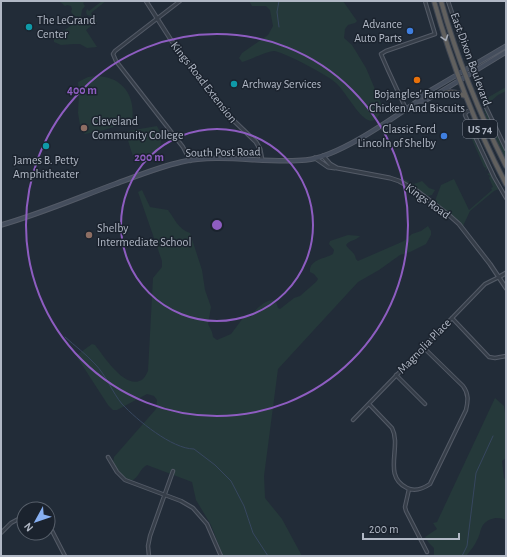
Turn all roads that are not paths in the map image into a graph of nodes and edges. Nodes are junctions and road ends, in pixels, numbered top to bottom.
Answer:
1 (146, 1) edge
2 (180, 1) edge
3 (425, 1) edge
4 (434, 1) edge
5 (441, 1) edge
6 (448, 1) edge
7 (451, 11) junction
8 (444, 13) junction
9 (156, 19) junction
10 (463, 45) dead end
11 (506, 46) edge
12 (506, 52) edge
13 (464, 70) junction
14 (457, 74) junction
15 (466, 76) junction
16 (459, 80) junction
17 (466, 96) junction
18 (430, 97) junction
19 (418, 101) junction
20 (485, 106) dead end
21 (406, 109) junction
22 (471, 110) junction
23 (506, 148) edge
24 (323, 156) junction
25 (316, 158) junction
26 (262, 160) junction
27 (190, 161) junction
28 (496, 164) junction
29 (506, 166) edge
30 (337, 168) junction
31 (490, 168) junction
32 (506, 184) edge
33 (506, 198) edge
34 (1, 225) edge
35 (506, 273) edge
36 (499, 277) junction
37 (506, 288) edge
38 (452, 318) junction
39 (423, 348) junction
40 (506, 356) edge
41 (396, 375) junction
42 (369, 404) junction
43 (425, 404) dead end
44 (353, 420) dead end
45 (108, 457) dead end
46 (173, 471) dead end
47 (409, 489) junction
48 (165, 495) junction
49 (16, 521) edge
50 (1, 533) edge
51 (56, 538) edge
52 (427, 552) dead end
53 (66, 556) edge
54 (149, 556) edge
55 (221, 556) edge

1 - 9 street, Kings Road Extension
2 - 9 street
3 - 21 street, East Dixon Boulevard
4 -> 14 highway, East Dixon Boulevard / US 74
5 - 8 highway, East Dixon Boulevard / US 74
6 - 7 street, East Dixon Boulevard
7 - 8 street
7 - 10 street, East Dixon Boulevard
8 - 13 highway, East Dixon Boulevard / US 74
9 - 26 street, Kings Road Extension
9 - 27 street
11 - 13 main road, South Post Road
12 - 15 main road, South Post Road
13 - 14 main road, South Post Road
13 - 15 highway, East Dixon Boulevard / US 74
14 - 16 highway, East Dixon Boulevard / US 74
14 - 19 main road, South Post Road
15 - 16 main road, South Post Road
15 - 29 highway, East Dixon Boulevard / US 74
16 - 17 highway, East Dixon Boulevard / US 74
16 - 18 main road, South Post Road
17 - 18 highway
17 - 22 highway, East Dixon Boulevard / US 74
18 - 19 main road, South Post Road
19 - 21 main road, South Post Road
20 - 23 street, East Dixon Boulevard
21 - 24 main road, South Post Road
22 - 28 highway, East Dixon Boulevard / US 74
22 - 31 street, East Dixon Boulevard
24 - 25 main road, South Post Road
24 - 30 street, Kings Road
25 - 26 main road, South Post Road
25 - 30 street
26 - 27 main road, South Post Road
27 - 34 main road, South Post Road
28 - 31 street
28 - 32 highway, East Dixon Boulevard / US 74
30 - 36 street, Kings Road
31 - 33 street, East Dixon Boulevard
35 - 36 street
36 - 37 street, Kings Road
36 - 38 street, Magnolia Place
38 - 39 street, Magnolia Place
38 - 40 street
39 - 41 street, Magnolia Place
39 - 47 street
41 - 42 street, Magnolia Place
41 - 43 street
42 - 44 street, Magnolia Place
42 - 47 street
45 - 48 street
46 - 48 street
47 - 52 street
48 - 54 street
48 - 55 street
49 - 50 street
51 - 53 street

